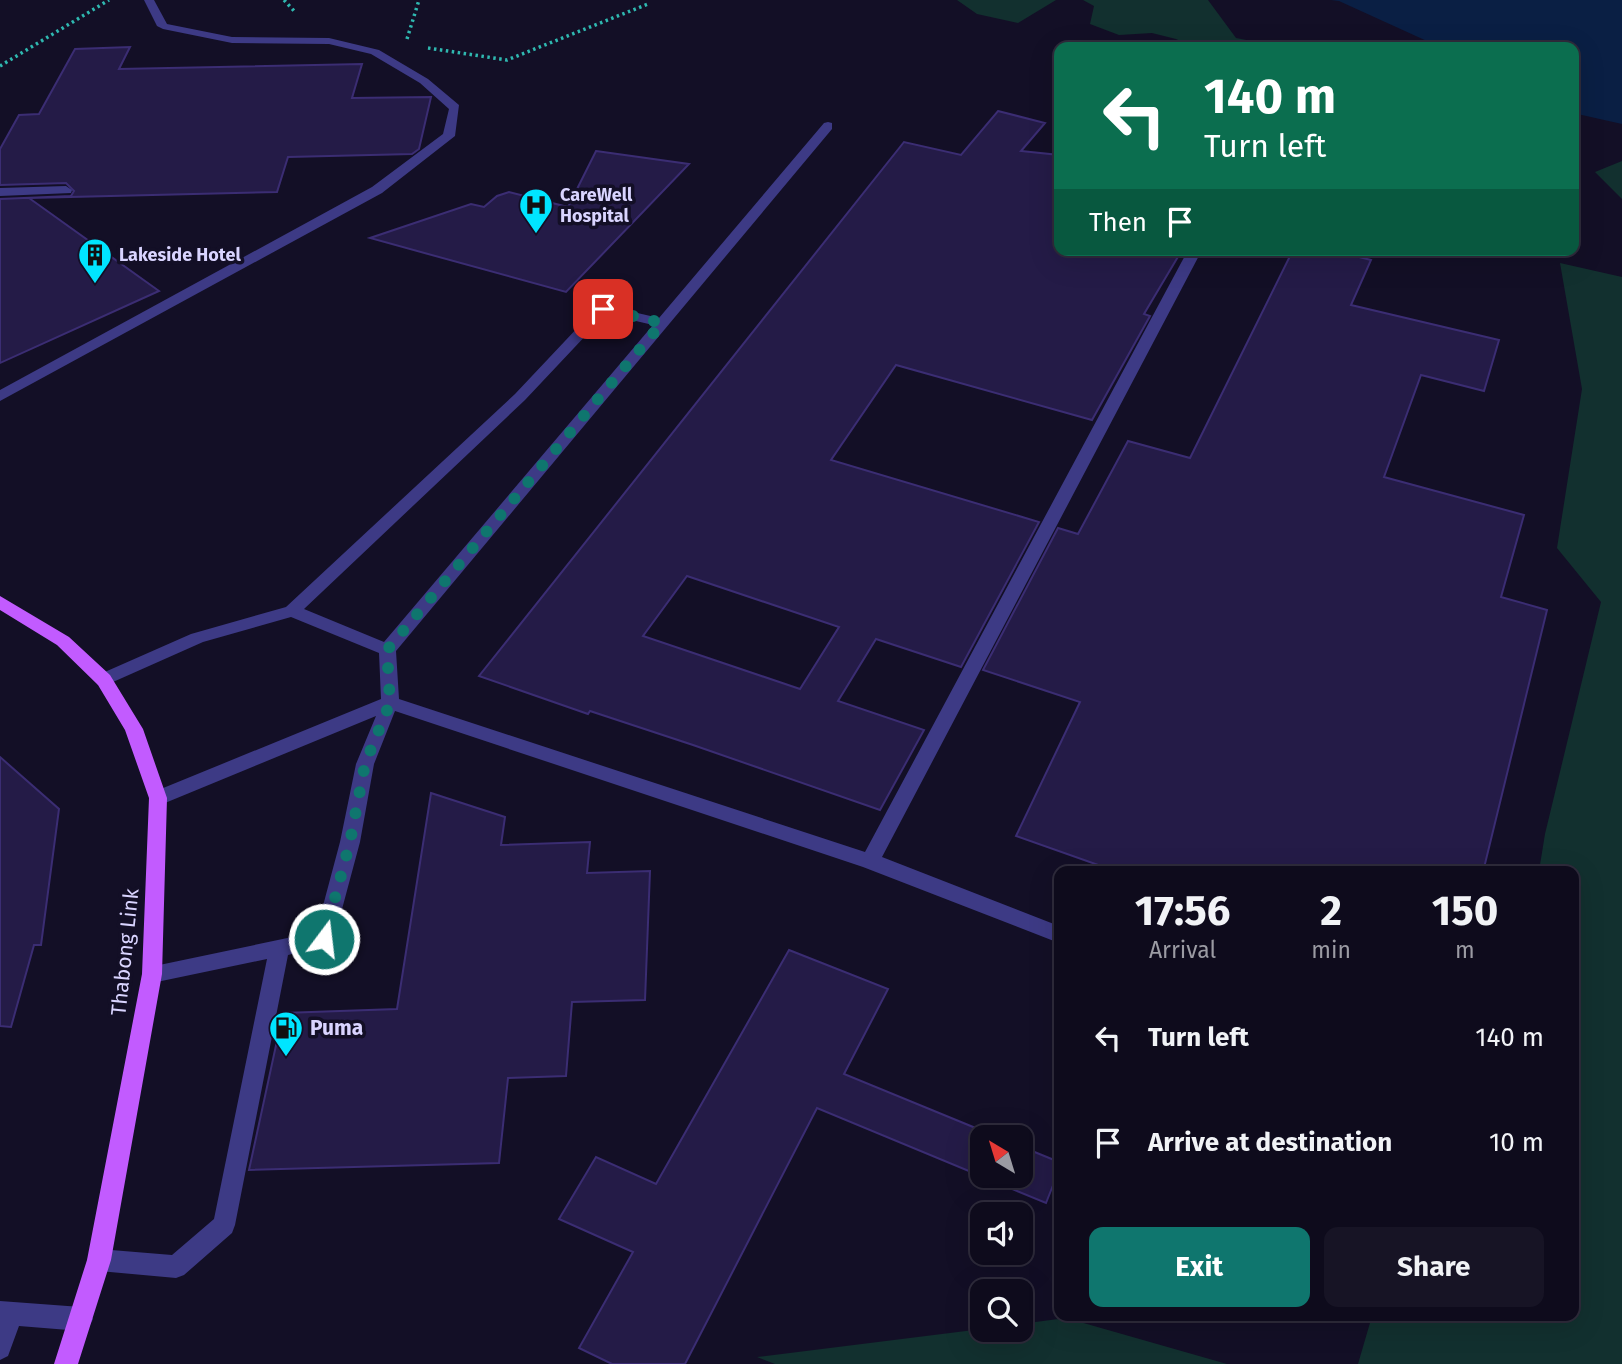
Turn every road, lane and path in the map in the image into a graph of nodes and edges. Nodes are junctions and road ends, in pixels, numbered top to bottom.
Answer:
1 (109, 0) edge
2 (149, 0) edge
3 (419, 0) edge
4 (648, 5) dead end
5 (405, 44) dead end
6 (417, 46) dead end
7 (0, 65) edge
8 (828, 126) dead end
9 (66, 190) dead end
10 (0, 192) edge
11 (1192, 256) edge
12 (662, 323) junction
13 (0, 396) edge
14 (0, 602) edge
15 (292, 611) junction
16 (387, 650) junction
17 (104, 680) junction
18 (390, 703) junction
19 (158, 798) junction
20 (870, 861) junction
21 (1054, 933) edge
22 (279, 949) junction
23 (152, 974) junction
24 (99, 1260) junction
25 (6, 1313) edge
26 (81, 1319) junction
27 (0, 1348) edge
28 (66, 1364) edge

1 - 7 path
2 - 13 street
3 - 5 path
4 - 6 path
8 - 12 street
9 - 10 street
11 - 20 street
12 - 15 street
12 - 16 street
14 - 17 main road, Thabong Link
15 - 16 street
15 - 17 street
16 - 18 street
17 - 19 main road, Thabong Link
18 - 19 street
18 - 20 street
18 - 22 street
19 - 23 main road, Thabong Link
20 - 21 street
22 - 23 street
22 - 24 street
23 - 24 main road, Thabong Link
24 - 26 main road, Thabong Link
25 - 26 street
25 - 27 street
26 - 28 main road, Thabong Link

